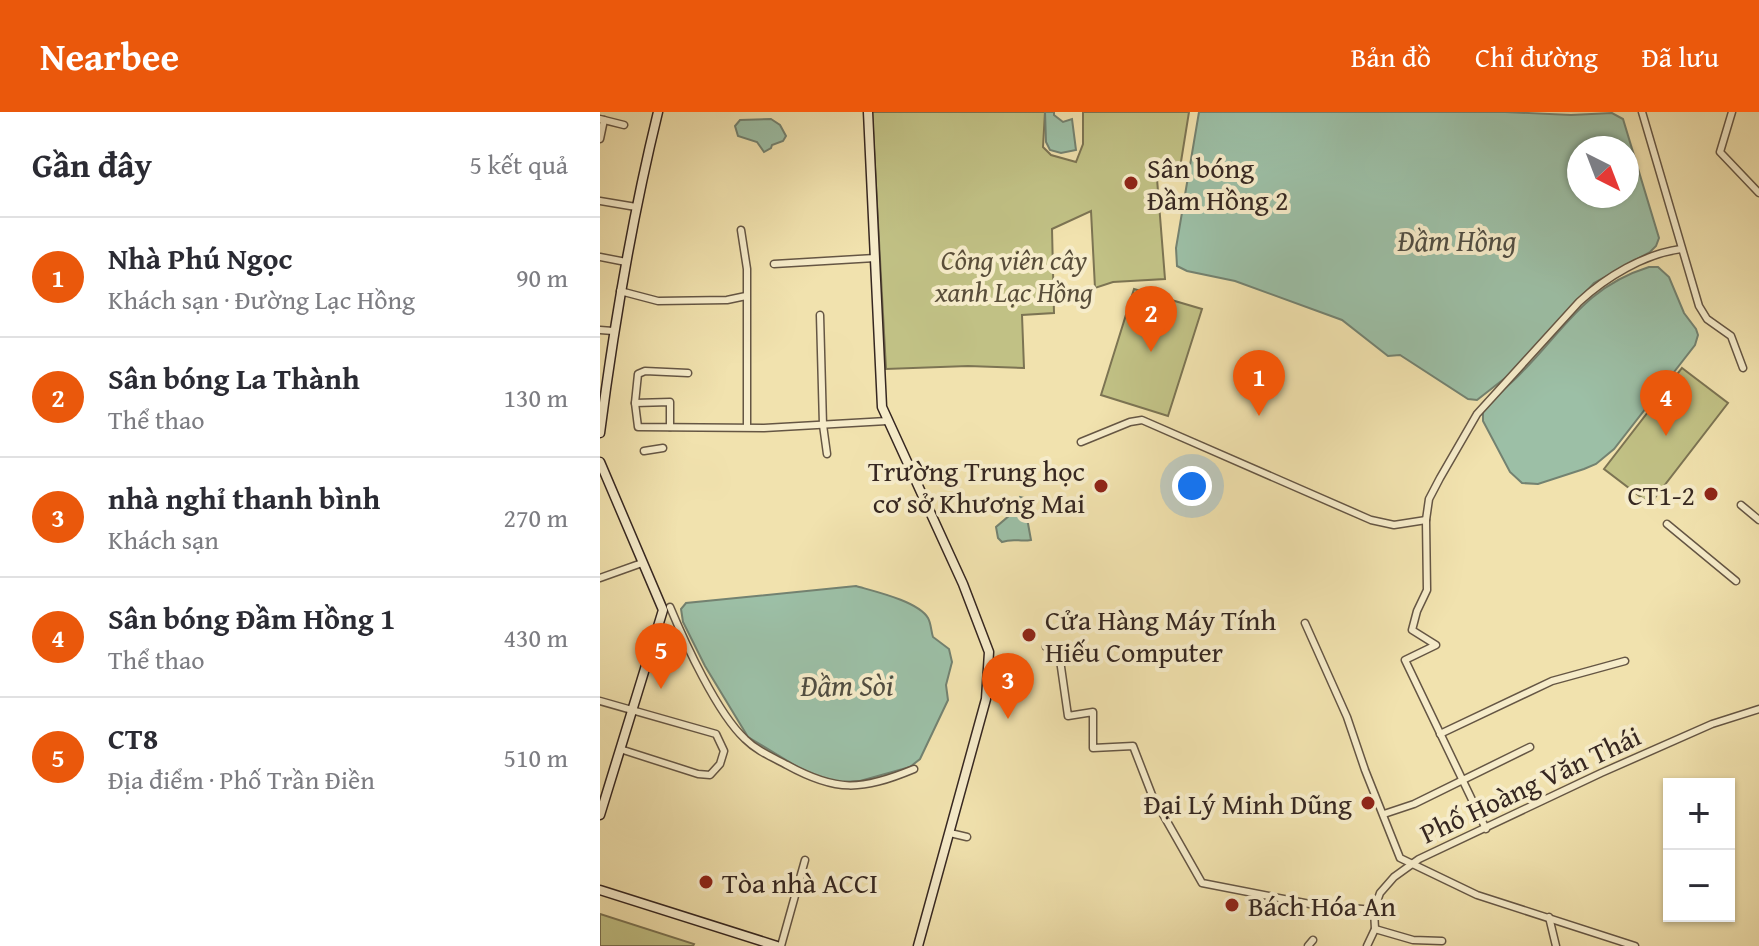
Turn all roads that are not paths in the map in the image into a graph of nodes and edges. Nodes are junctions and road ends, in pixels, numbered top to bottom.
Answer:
1 (658, 112) edge
2 (868, 112) edge
3 (1642, 112) edge
4 (1732, 112) edge
5 (602, 120) edge
6 (624, 125) dead end
7 (600, 139) edge
8 (1759, 193) edge
9 (600, 201) edge
10 (636, 207) junction
11 (741, 230) dead end
12 (1681, 249) junction
13 (600, 257) edge
14 (875, 258) junction
15 (626, 262) junction
16 (774, 264) dead end
17 (620, 291) junction
18 (746, 296) junction
19 (820, 315) dead end
20 (600, 330) edge
21 (613, 331) junction
22 (1743, 368) dead end
23 (688, 373) dead end
24 (635, 403) junction
25 (887, 421) junction
26 (823, 425) junction
27 (670, 427) junction
28 (747, 427) junction
29 (600, 433) edge
30 (1081, 442) dead end
31 (663, 448) dead end
32 (644, 451) dead end
33 (827, 454) dead end
34 (600, 462) edge
35 (1741, 505) dead end
36 (1426, 520) junction
37 (1759, 520) edge
38 (1667, 524) dead end
39 (642, 563) junction
40 (600, 578) edge
41 (1736, 581) dead end
42 (670, 607) dead end
43 (1305, 623) dead end
44 (1046, 647) dead end
45 (1625, 661) dead end
46 (600, 701) edge
47 (1759, 709) edge
48 (632, 712) junction
49 (1440, 734) junction
50 (1530, 747) dead end
51 (620, 749) junction
52 (914, 769) dead end
53 (1463, 779) junction
54 (1384, 814) junction
55 (600, 815) edge
56 (1486, 829) junction
57 (950, 833) junction
58 (967, 837) dead end
59 (805, 860) dead end
60 (1411, 864) junction
61 (600, 890) edge
62 (1374, 910) junction
63 (1549, 917) junction
64 (1375, 929) junction
65 (1442, 941) dead end
66 (779, 946) edge
67 (918, 946) edge
68 (1367, 946) edge
69 (1556, 946) edge
70 (1635, 946) edge

1 - 10 street
2 - 14 street
3 - 12 street
4 - 8 street
5 - 6 street
5 - 7 street
9 - 10 street
10 - 15 street
11 - 18 street
12 - 22 street
12 - 36 street
13 - 15 street
14 - 16 street
14 - 25 street
15 - 17 street
17 - 18 street
17 - 21 street
18 - 28 street
19 - 26 street
20 - 21 street
21 - 29 street
23 - 24 street
24 - 27 street
24 - 27 street
25 - 26 street
25 - 57 street
26 - 28 street
26 - 33 street
27 - 28 street
30 - 36 street
31 - 32 street
34 - 39 street
35 - 37 street
36 - 49 street
38 - 41 street
39 - 40 street
39 - 48 street
42 - 52 street
43 - 54 street
44 - 62 street
45 - 49 street
46 - 48 street
47 - 56 street, Phố Hoàng Văn Thái
48 - 51 street
48 - 51 street
49 - 53 street
50 - 53 street
51 - 55 street
53 - 54 street
53 - 56 street
54 - 60 street
56 - 60 street, Phố Hoàng Văn Thái
57 - 58 street
57 - 67 street
59 - 66 street
60 - 62 street, Phố Hoàng Văn Thái
60 - 63 street
61 - 66 street
62 - 64 street
63 - 69 street
63 - 70 street
64 - 65 street
64 - 68 street

